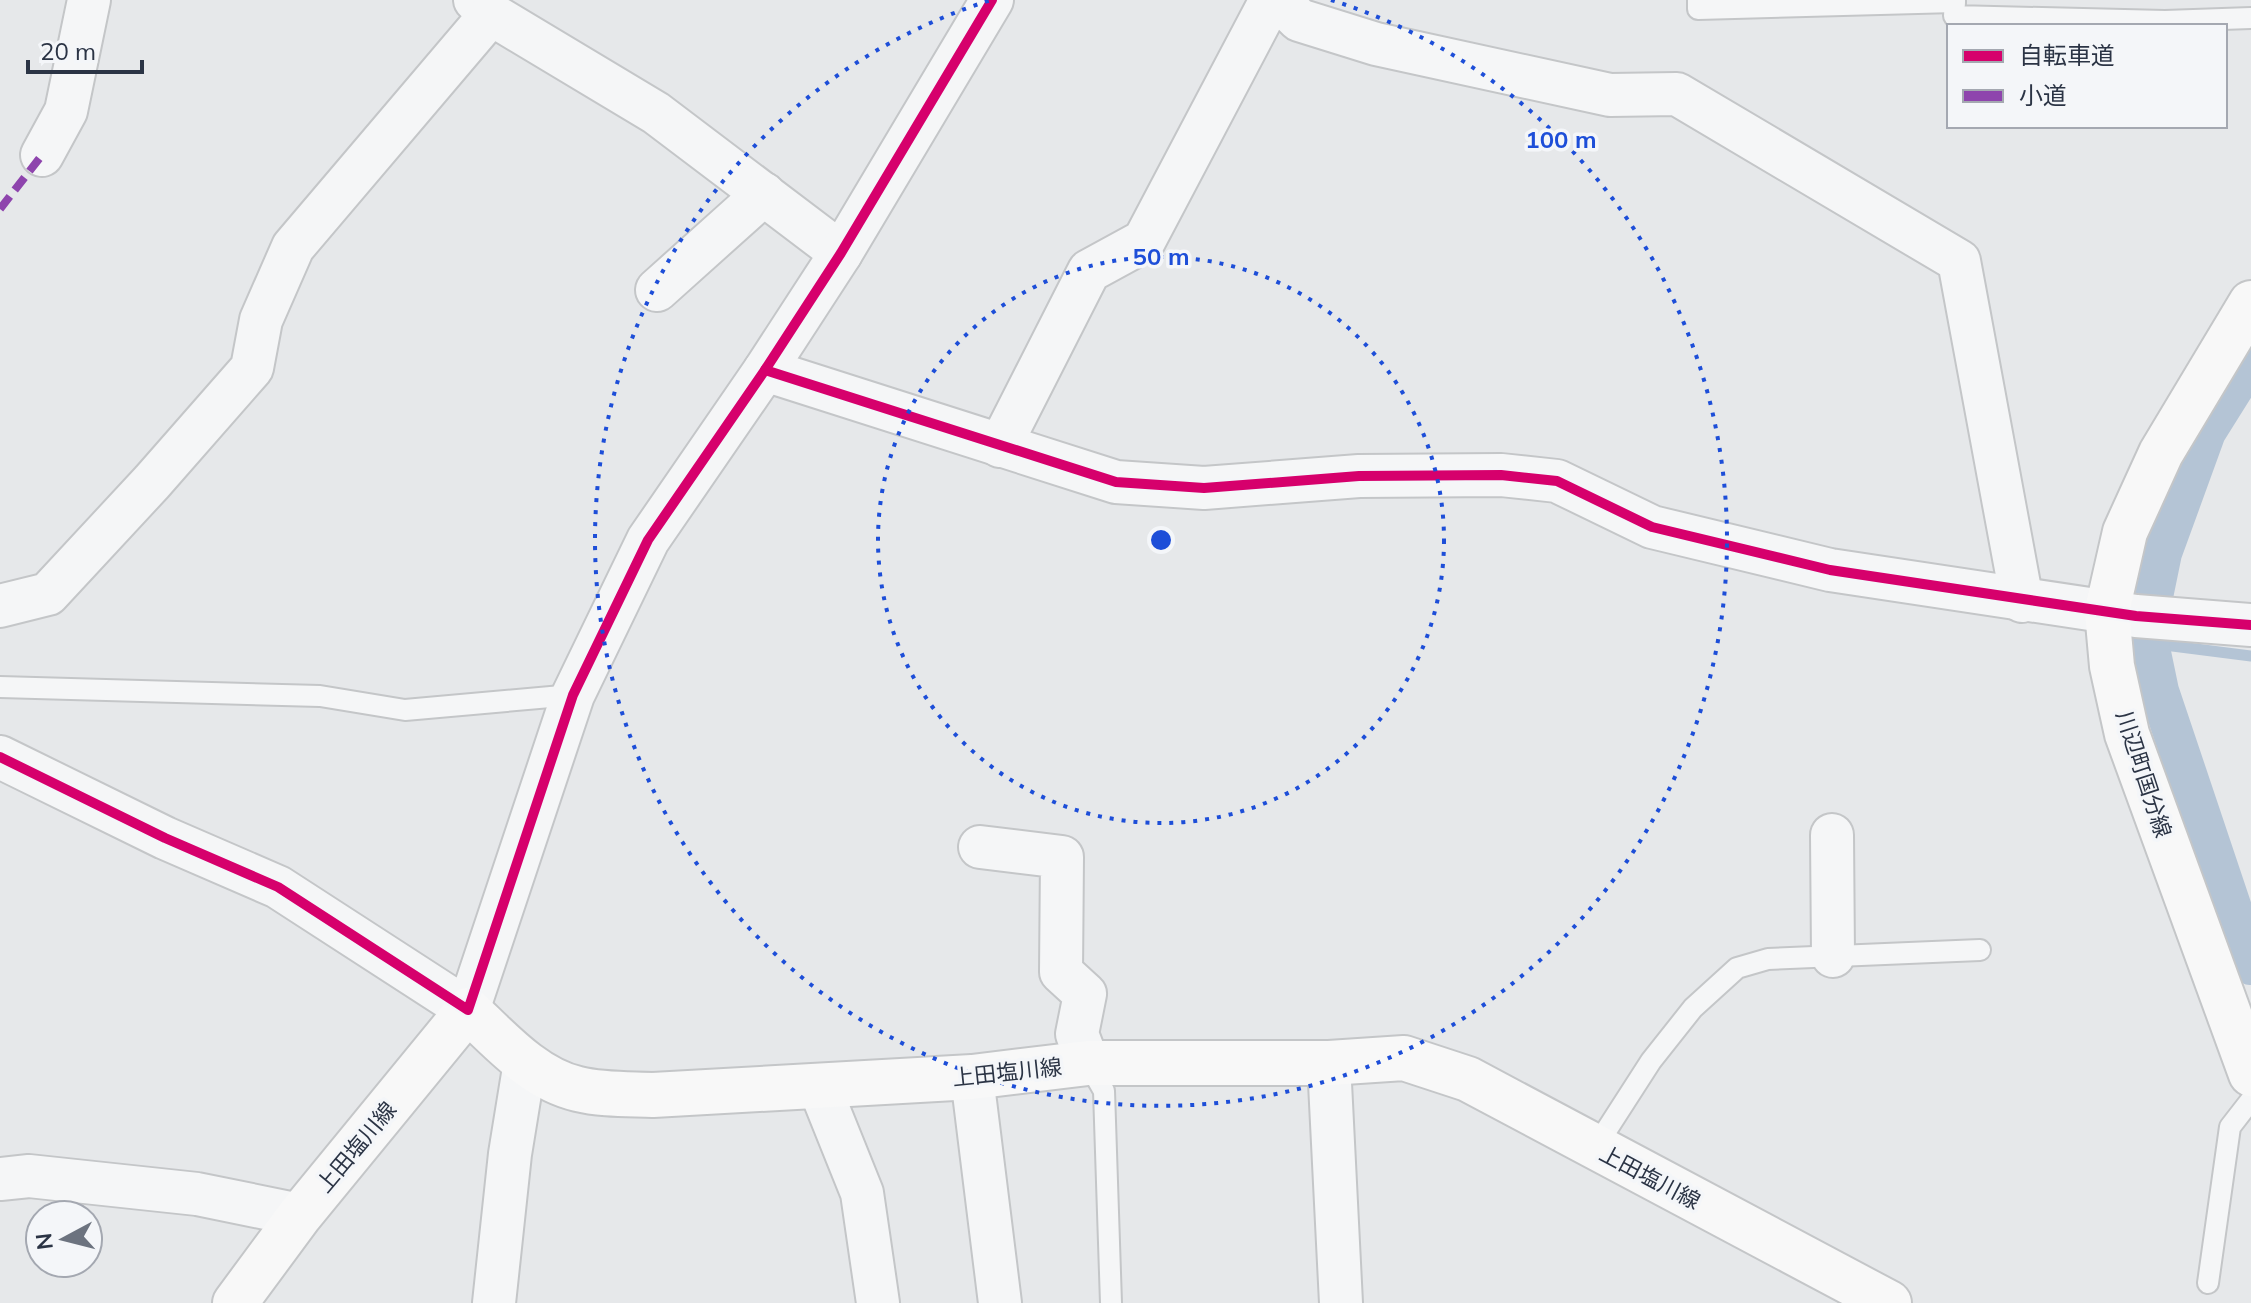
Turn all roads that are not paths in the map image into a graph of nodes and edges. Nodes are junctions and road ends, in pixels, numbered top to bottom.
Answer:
1 (89, 0) edge
2 (992, 0) edge
3 (1271, 0) edge
4 (1279, 0) edge
5 (1698, 0) edge
6 (1955, 1) edge
7 (483, 7) edge
8 (2251, 18) edge
9 (42, 155) dead end
10 (764, 194) junction
11 (841, 253) junction
12 (657, 290) dead end
13 (2251, 303) edge
14 (765, 370) junction
15 (1000, 446) junction
16 (2022, 601) junction
17 (0, 606) edge
18 (2136, 615) junction
19 (2251, 625) edge
20 (0, 687) edge
21 (573, 695) junction
22 (0, 757) edge
23 (1832, 835) dead end
24 (980, 847) dead end
25 (1980, 950) dead end
26 (1833, 956) junction
27 (468, 1010) junction
28 (525, 1062) junction
29 (1088, 1063) junction
30 (1329, 1063) junction
31 (2251, 1074) edge
32 (972, 1077) junction
33 (819, 1086) junction
34 (2251, 1100) edge
35 (1595, 1148) junction
36 (0, 1179) edge
37 (300, 1215) junction
38 (2208, 1283) dead end
39 (1873, 1299) edge
40 (235, 1303) edge
41 (494, 1303) edge
42 (878, 1303) edge
43 (1000, 1303) edge
44 (1111, 1303) edge
45 (1341, 1303) edge

1 - 9 street
2 - 11 street
3 - 15 street
4 - 16 street
5 - 6 lane
6 - 8 lane
7 - 10 street
7 - 17 street
10 - 11 street
10 - 12 street
11 - 14 street
13 - 18 main road, 川辺町国分線
14 - 15 street
14 - 21 street
15 - 16 street
16 - 18 street
18 - 19 street
18 - 31 main road, 川辺町国分線
20 - 21 lane
21 - 27 street
22 - 27 street
23 - 26 street
24 - 29 street
25 - 26 lane
26 - 35 lane
27 - 28 main road, 上田塩川線
27 - 37 main road, 上田塩川線
28 - 33 main road, 上田塩川線
28 - 41 street
29 - 30 main road, 上田塩川線
29 - 32 main road, 上田塩川線
29 - 44 lane
30 - 35 main road, 上田塩川線
30 - 45 street
32 - 33 main road, 上田塩川線
32 - 43 street
33 - 42 street
34 - 38 lane
35 - 39 main road, 上田塩川線
36 - 37 street
37 - 40 main road, 上田塩川線

